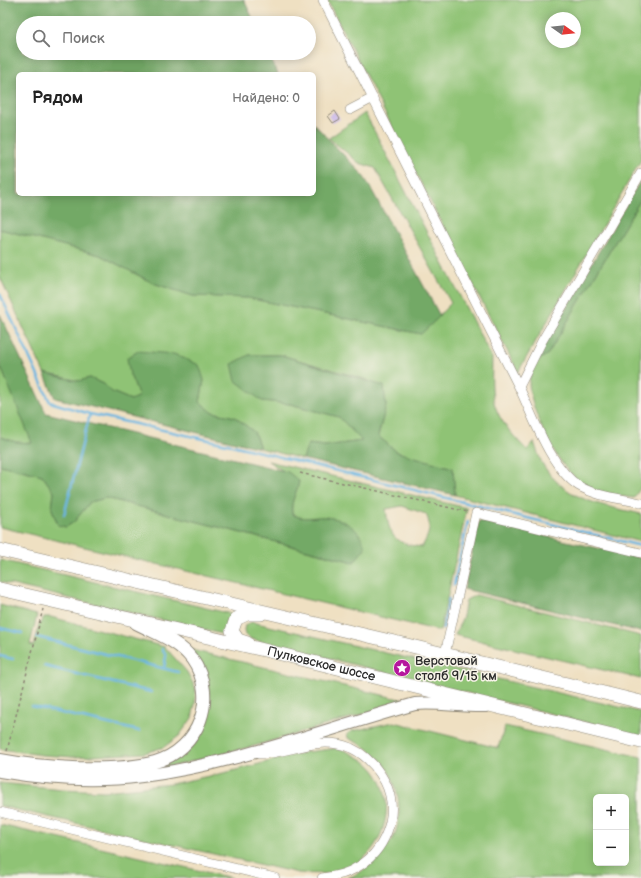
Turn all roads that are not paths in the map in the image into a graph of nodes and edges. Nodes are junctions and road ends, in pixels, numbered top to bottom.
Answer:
1 (323, 0) edge
2 (373, 98) junction
3 (350, 110) dead end
4 (641, 173) edge
5 (519, 387) junction
6 (640, 500) edge
7 (0, 550) edge
8 (641, 553) edge
9 (0, 589) edge
10 (278, 614) junction
11 (129, 619) junction
12 (264, 650) junction
13 (445, 654) junction
14 (641, 702) edge
15 (490, 706) junction
16 (641, 742) edge
17 (245, 754) junction
18 (3, 757) edge
19 (0, 771) edge
20 (0, 812) edge
21 (275, 878) edge
22 (322, 878) edge

1 - 2 street
2 - 3 street
2 - 5 street
4 - 5 street
5 - 6 street
7 - 10 highway
8 - 13 street
9 - 11 highway, Пулковское шоссе
10 - 12 highway
10 - 13 highway
11 - 12 highway, Пулковское шоссе
11 - 18 main road
12 - 15 highway, Пулковское шоссе
13 - 14 highway
15 - 16 highway, Пулковское шоссе
15 - 17 main road
17 - 19 main road
17 - 22 street
20 - 21 street

